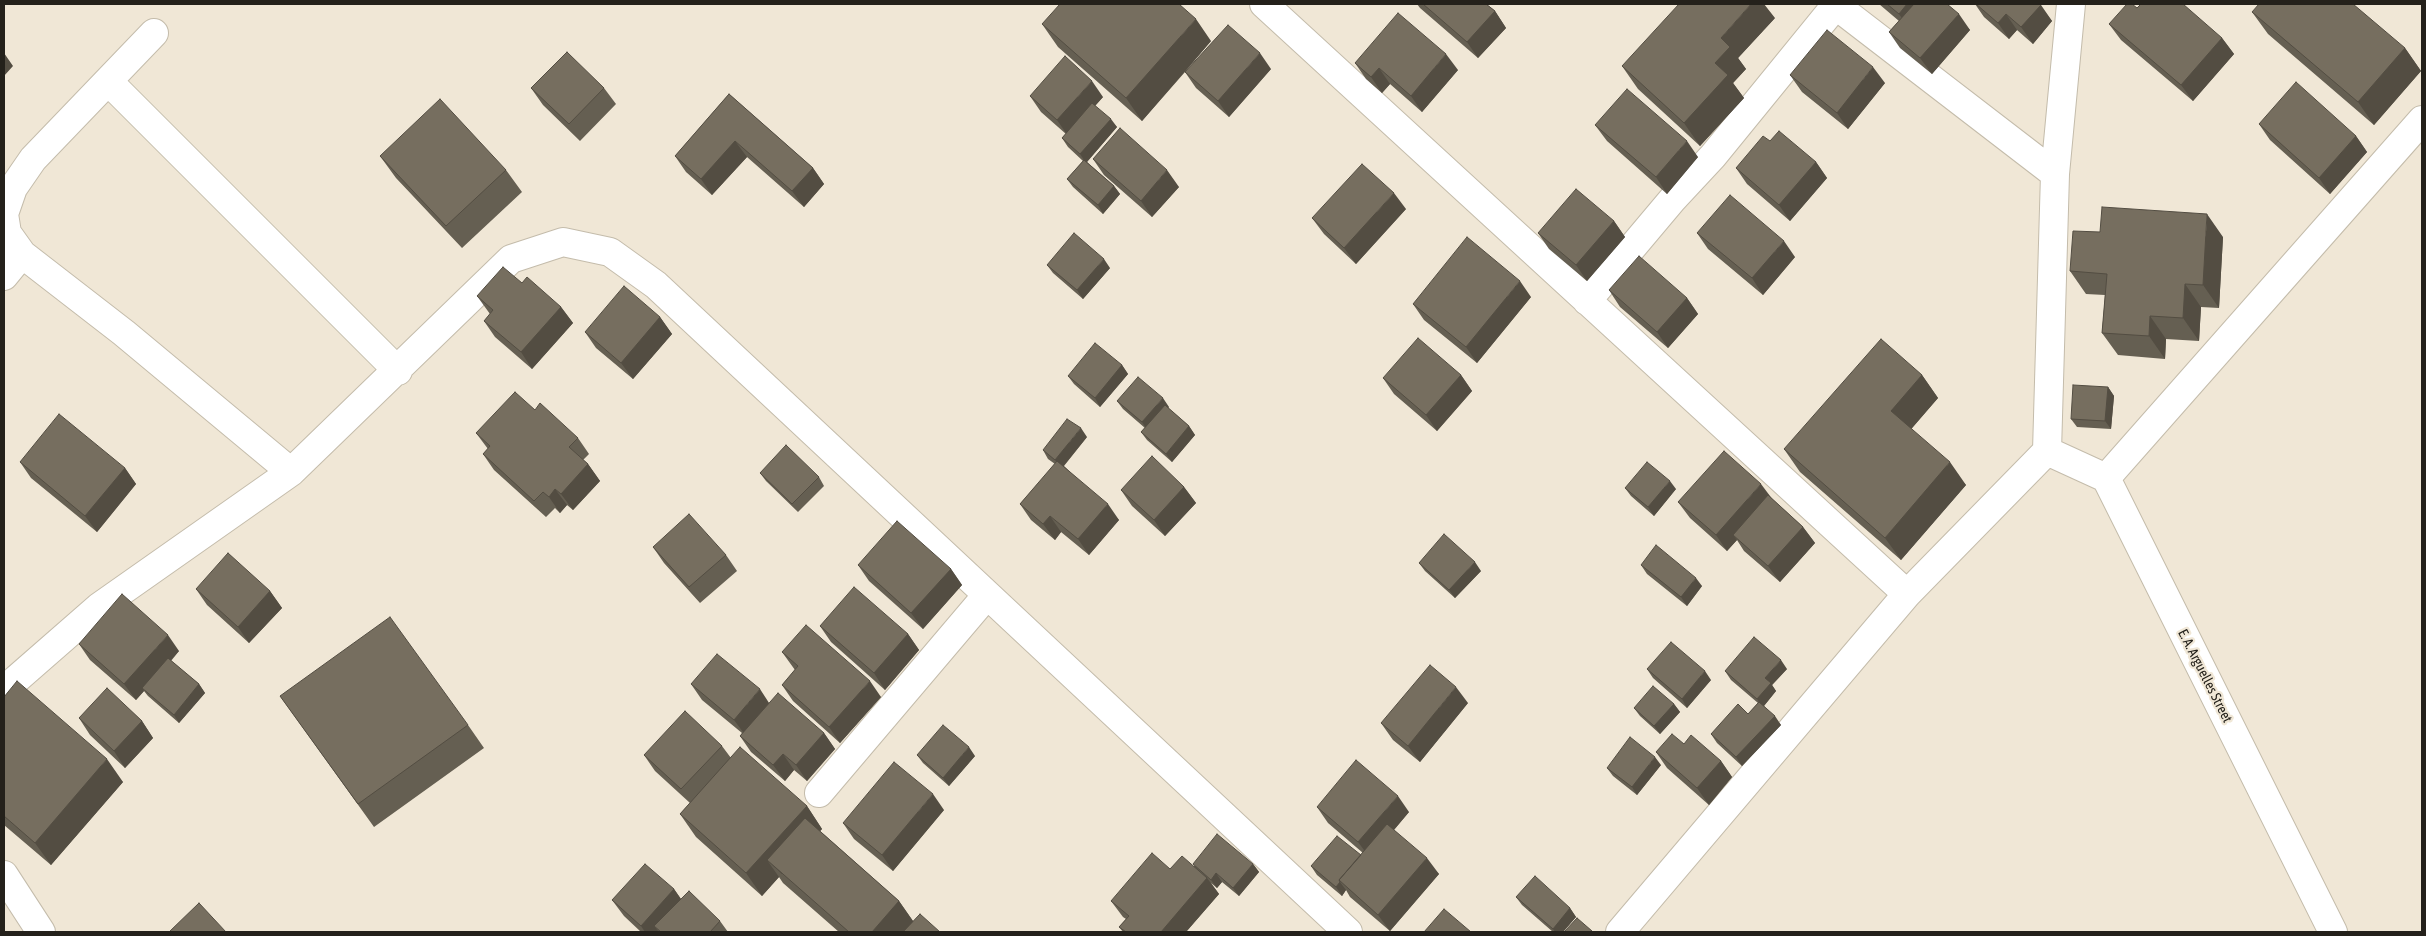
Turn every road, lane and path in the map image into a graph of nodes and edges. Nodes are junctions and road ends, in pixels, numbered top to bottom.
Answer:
1 (1264, 4) edge
2 (1835, 4) edge
3 (2071, 4) edge
4 (154, 33) dead end
5 (108, 81) junction
6 (2422, 120) edge
7 (2055, 174) junction
8 (22, 254) junction
9 (4, 276) edge
10 (1587, 302) junction
11 (398, 371) junction
12 (2047, 451) junction
13 (291, 472) junction
14 (2106, 478) junction
15 (1907, 594) junction
16 (987, 595) junction
17 (4, 690) edge
18 (819, 793) dead end
19 (4, 875) edge
20 (41, 932) edge
21 (1348, 932) edge
22 (1620, 932) edge
23 (2333, 932) edge

1 - 10 street
2 - 7 street
2 - 10 street
3 - 7 street
4 - 5 street
5 - 8 street
5 - 11 street
6 - 14 street
7 - 12 street
8 - 9 street
8 - 13 street
10 - 15 street
11 - 13 street
11 - 16 street
12 - 14 street
12 - 15 street
13 - 17 street
14 - 23 street, E. A. Arguelles Street
15 - 22 street
16 - 18 street
16 - 21 street
19 - 20 street

